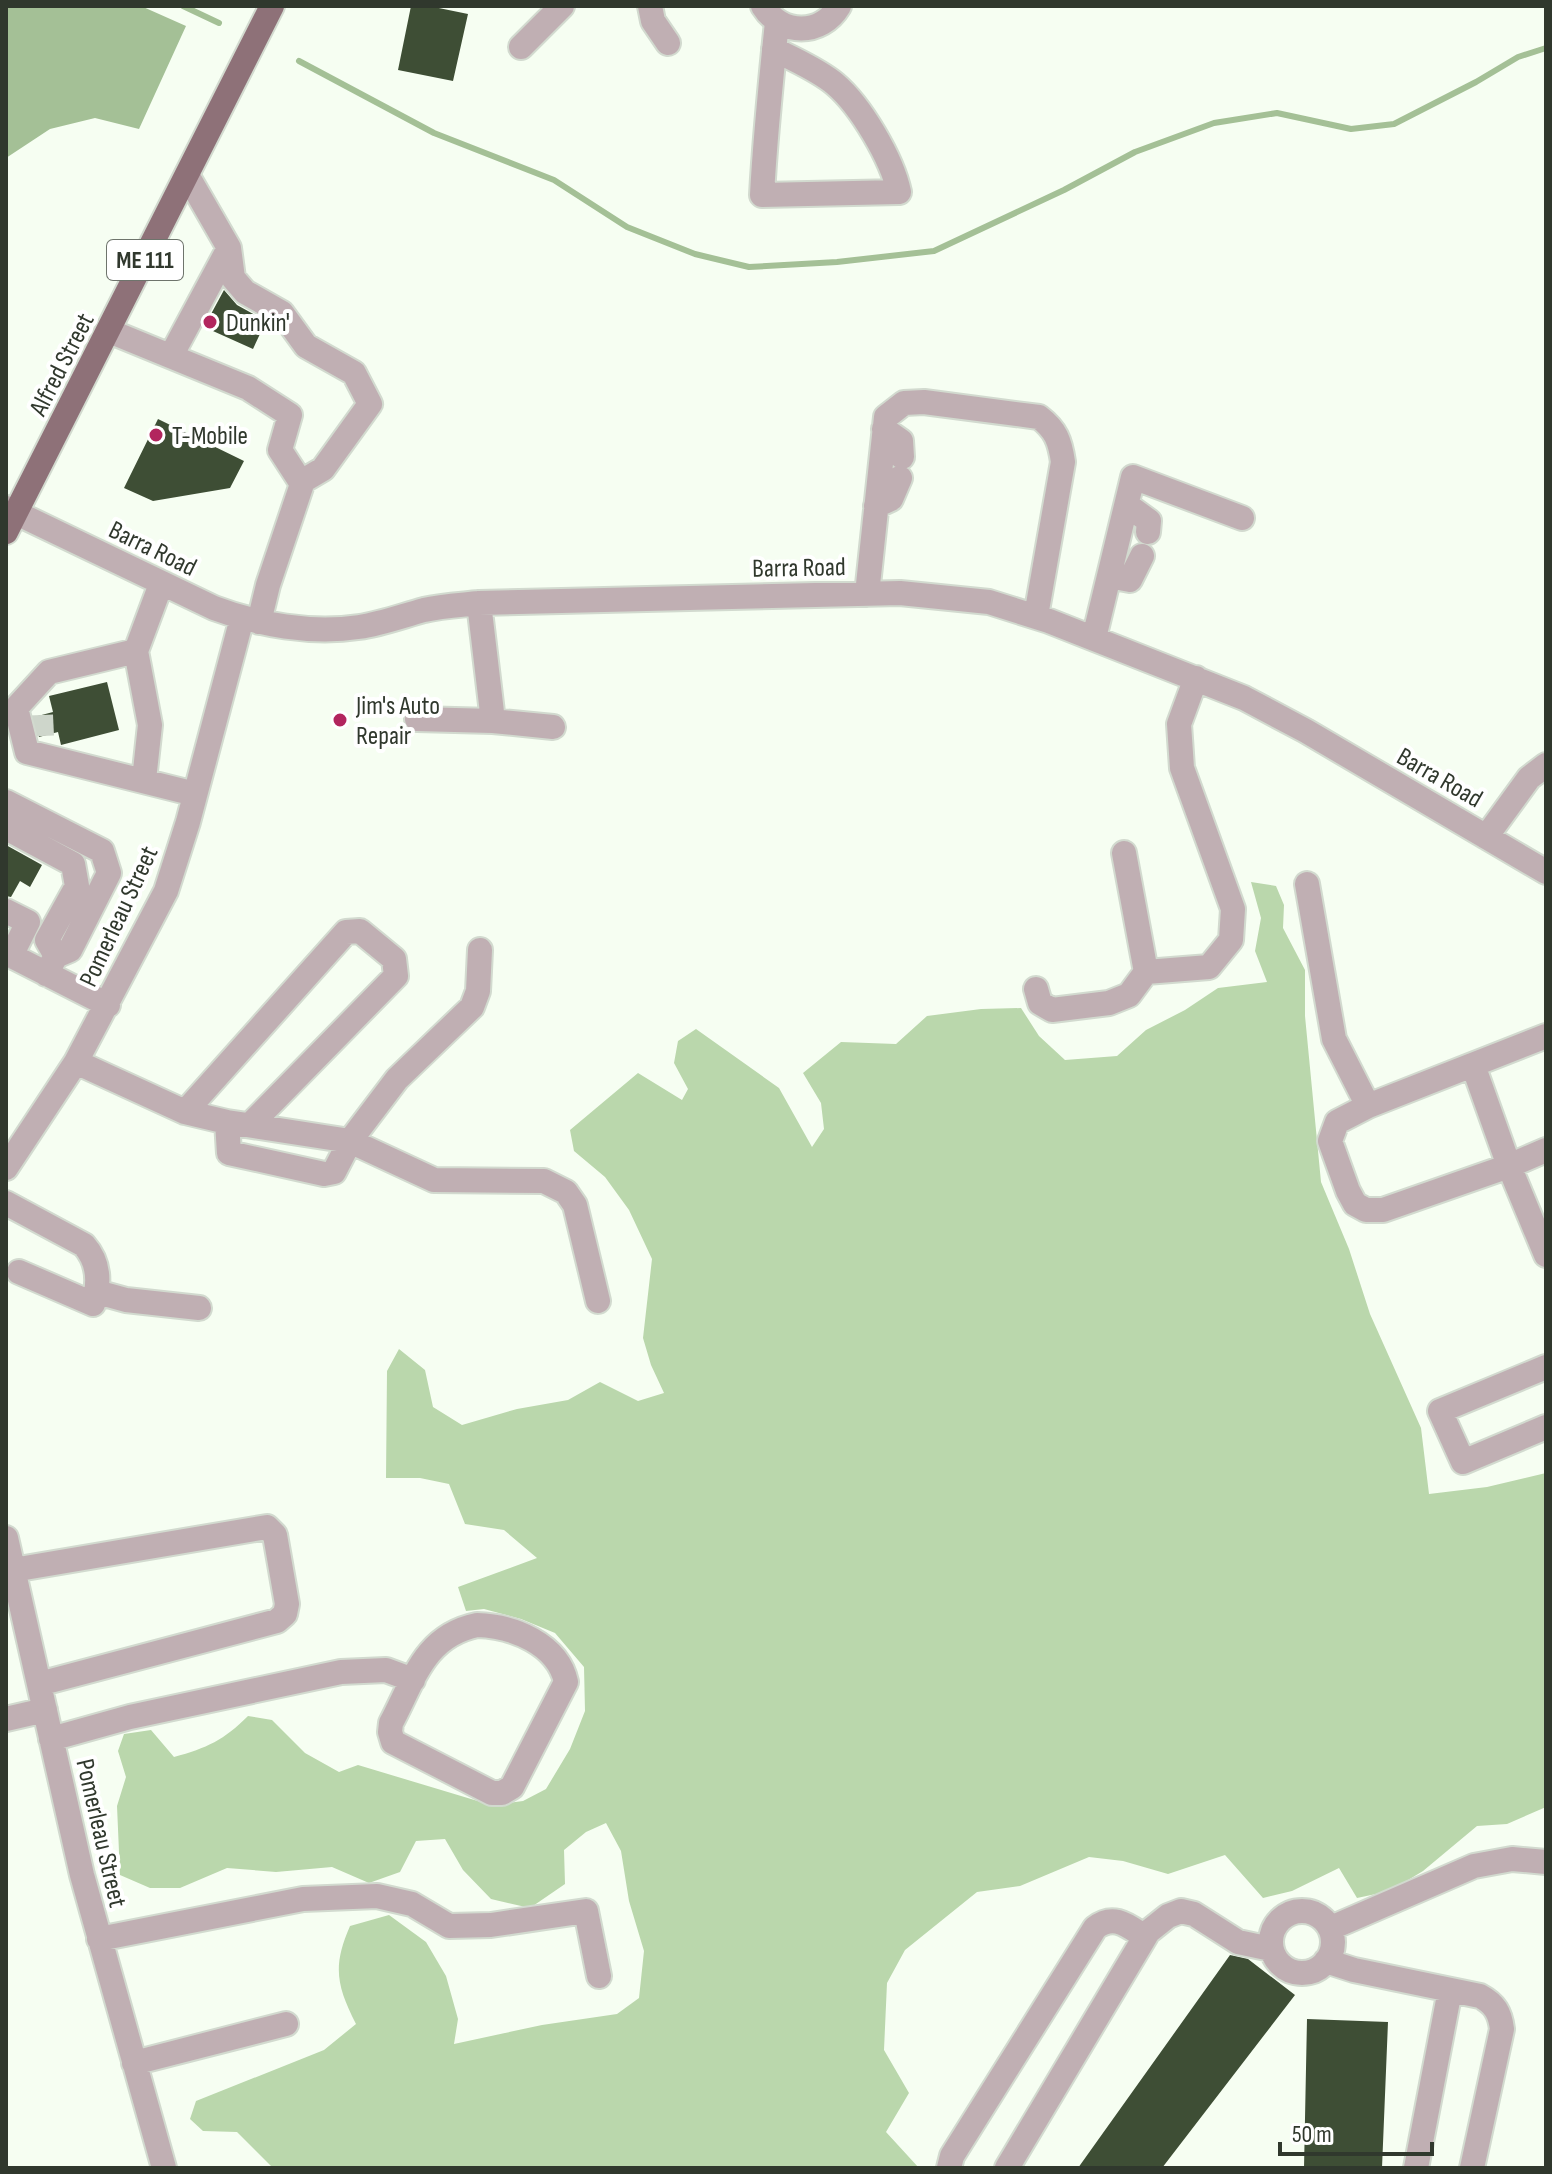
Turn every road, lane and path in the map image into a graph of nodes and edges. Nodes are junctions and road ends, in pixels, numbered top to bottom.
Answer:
1 (272, 6) edge
2 (562, 6) edge
3 (650, 6) edge
4 (839, 6) edge
5 (770, 14) edge
6 (668, 43) dead end
7 (521, 47) dead end
8 (774, 49) junction
9 (187, 175) junction
10 (229, 248) junction
11 (109, 331) junction
12 (171, 356) junction
13 (884, 429) junction
14 (301, 482) junction
15 (1127, 505) junction
16 (876, 506) junction
17 (9, 517) edge
18 (1242, 518) dead end
19 (1148, 532) dead end
20 (1142, 556) dead end
21 (1109, 576) junction
22 (161, 584) junction
23 (867, 594) junction
24 (479, 603) junction
25 (1036, 616) junction
26 (250, 620) junction
27 (1094, 638) junction
28 (136, 651) junction
29 (1196, 678) junction
30 (33, 689) junction
31 (417, 719) dead end
32 (493, 721) junction
33 (553, 727) dead end
34 (42, 736) junction
35 (1546, 765) edge
36 (144, 780) junction
37 (195, 794) junction
38 (6, 802) edge
39 (6, 828) edge
40 (1486, 837) junction
41 (1124, 853) dead end
42 (1546, 872) edge
43 (1307, 884) dead end
44 (6, 911) edge
45 (480, 950) dead end
46 (8, 955) edge
47 (51, 965) junction
48 (1146, 972) junction
49 (1036, 989) dead end
50 (108, 1005) junction
51 (1546, 1036) edge
52 (76, 1062) junction
53 (1473, 1065) junction
54 (1368, 1106) junction
55 (185, 1112) junction
56 (239, 1123) junction
57 (350, 1141) junction
58 (1546, 1150) edge
59 (1509, 1166) junction
60 (6, 1168) edge
61 (6, 1203) edge
62 (1546, 1255) edge
63 (19, 1272) dead end
64 (97, 1292) junction
65 (598, 1301) dead end
66 (199, 1308) dead end
67 (1546, 1367) edge
68 (1546, 1427) edge
69 (6, 1538) edge
70 (13, 1570) junction
71 (413, 1680) junction
72 (39, 1684) junction
73 (45, 1710) junction
74 (6, 1719) edge
75 (51, 1739) junction
76 (1546, 1862) edge
77 (1331, 1928) junction
78 (1145, 1937) junction
79 (99, 1939) junction
80 (1271, 1949) junction
81 (1326, 1961) junction
82 (599, 1976) dead end
83 (1450, 1990) junction
84 (286, 2024) dead end
85 (134, 2063) junction
86 (164, 2168) edge
87 (949, 2168) edge
88 (1007, 2168) edge
89 (1416, 2168) edge
90 (1472, 2168) edge

1 - 9 main road, Alfred Street / ME 111
2 - 7 street
3 - 6 street
4 - 5 street
5 - 8 street
8 - 8 street
9 - 10 street
9 - 11 main road, Alfred Street / ME 111
10 - 12 street
10 - 14 street
11 - 12 street
11 - 17 main road, Alfred Street / ME 111
12 - 14 street
13 - 16 street
13 - 16 street
13 - 25 street
14 - 26 street, Pomerleau Street
15 - 18 street
15 - 19 street
15 - 21 street
16 - 23 street
17 - 22 street, Barra Road
20 - 21 street
21 - 27 street
22 - 26 street, Barra Road
22 - 28 street
23 - 24 street, Barra Road
23 - 25 street, Barra Road
24 - 26 street, Barra Road
24 - 32 street
25 - 27 street, Barra Road
26 - 37 street, Pomerleau Street
27 - 29 street, Barra Road
28 - 30 street
28 - 36 street
29 - 40 street, Barra Road
29 - 48 street
30 - 34 street
30 - 34 street
31 - 32 street
32 - 33 street
34 - 36 street
35 - 40 street
36 - 37 street
37 - 50 street, Pomerleau Street
38 - 47 street
39 - 47 street
40 - 42 street, Barra Road
41 - 48 street
43 - 54 street
44 - 46 street
45 - 57 street
46 - 47 street
47 - 50 street
48 - 49 street
50 - 52 street, Pomerleau Street
51 - 53 street
52 - 55 street
52 - 60 street, Pomerleau Street
53 - 54 street
53 - 59 street
54 - 59 street
55 - 56 street
55 - 56 street
56 - 57 street
56 - 57 street
57 - 65 street
58 - 59 street
59 - 62 street
61 - 64 street
63 - 64 street
64 - 66 street
67 - 68 street
69 - 70 street, Pomerleau Street
70 - 72 street, Pomerleau Street
70 - 72 street
71 - 71 street
71 - 75 street
72 - 73 street, Pomerleau Street
73 - 74 street
73 - 75 street, Pomerleau Street
75 - 79 street, Pomerleau Street
76 - 77 street
77 - 80 street
77 - 81 street
78 - 80 street
78 - 87 street
78 - 88 street
79 - 82 street
79 - 85 street, Pomerleau Street
80 - 81 street
81 - 83 street
83 - 89 street
83 - 90 street
84 - 85 street
85 - 86 street, Pomerleau Street

